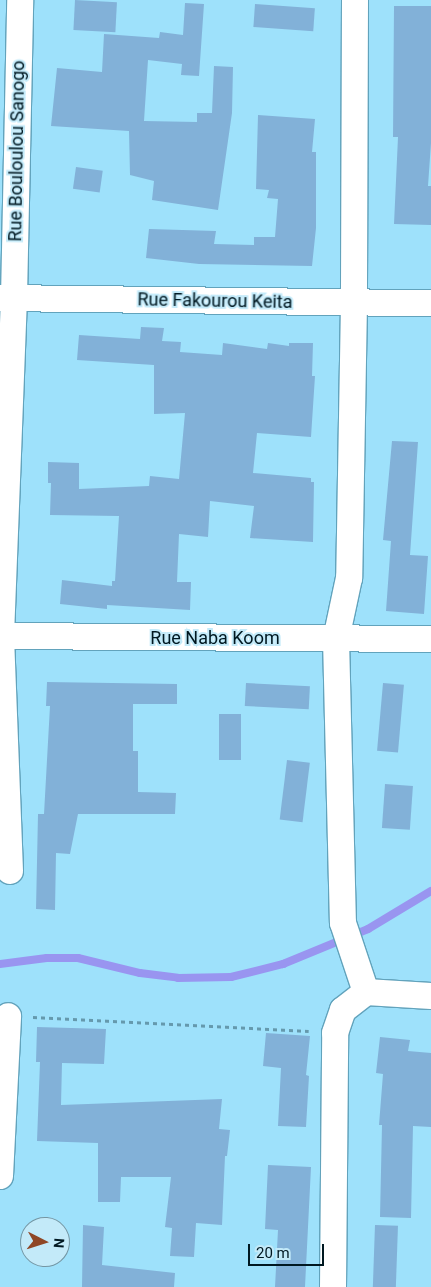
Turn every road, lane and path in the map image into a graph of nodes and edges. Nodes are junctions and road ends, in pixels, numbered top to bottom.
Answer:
1 (20, 0) edge
2 (355, 0) edge
3 (7, 298) edge
4 (431, 302) edge
5 (354, 303) junction
6 (0, 636) edge
7 (336, 639) junction
8 (431, 639) edge
9 (10, 871) dead end
10 (366, 992) junction
11 (431, 996) edge
12 (8, 1016) joint
13 (335, 1033) junction
14 (0, 1176) edge
15 (333, 1287) edge

1 - 3 street, Rue Bouloulou Sanogo
2 - 5 street
3 - 5 street, Rue Fakourou Keita
3 - 6 street, Rue Bouloulou Sanogo
4 - 5 street, Rue Fakourou Keita
5 - 7 street
6 - 7 street, Rue Naba Koom
6 - 9 street, Rue Bouloulou Sanogo
7 - 8 street, Rue Naba Koom
7 - 10 street
10 - 11 street
10 - 13 street
12 - 13 path
12 - 14 street
13 - 15 street

